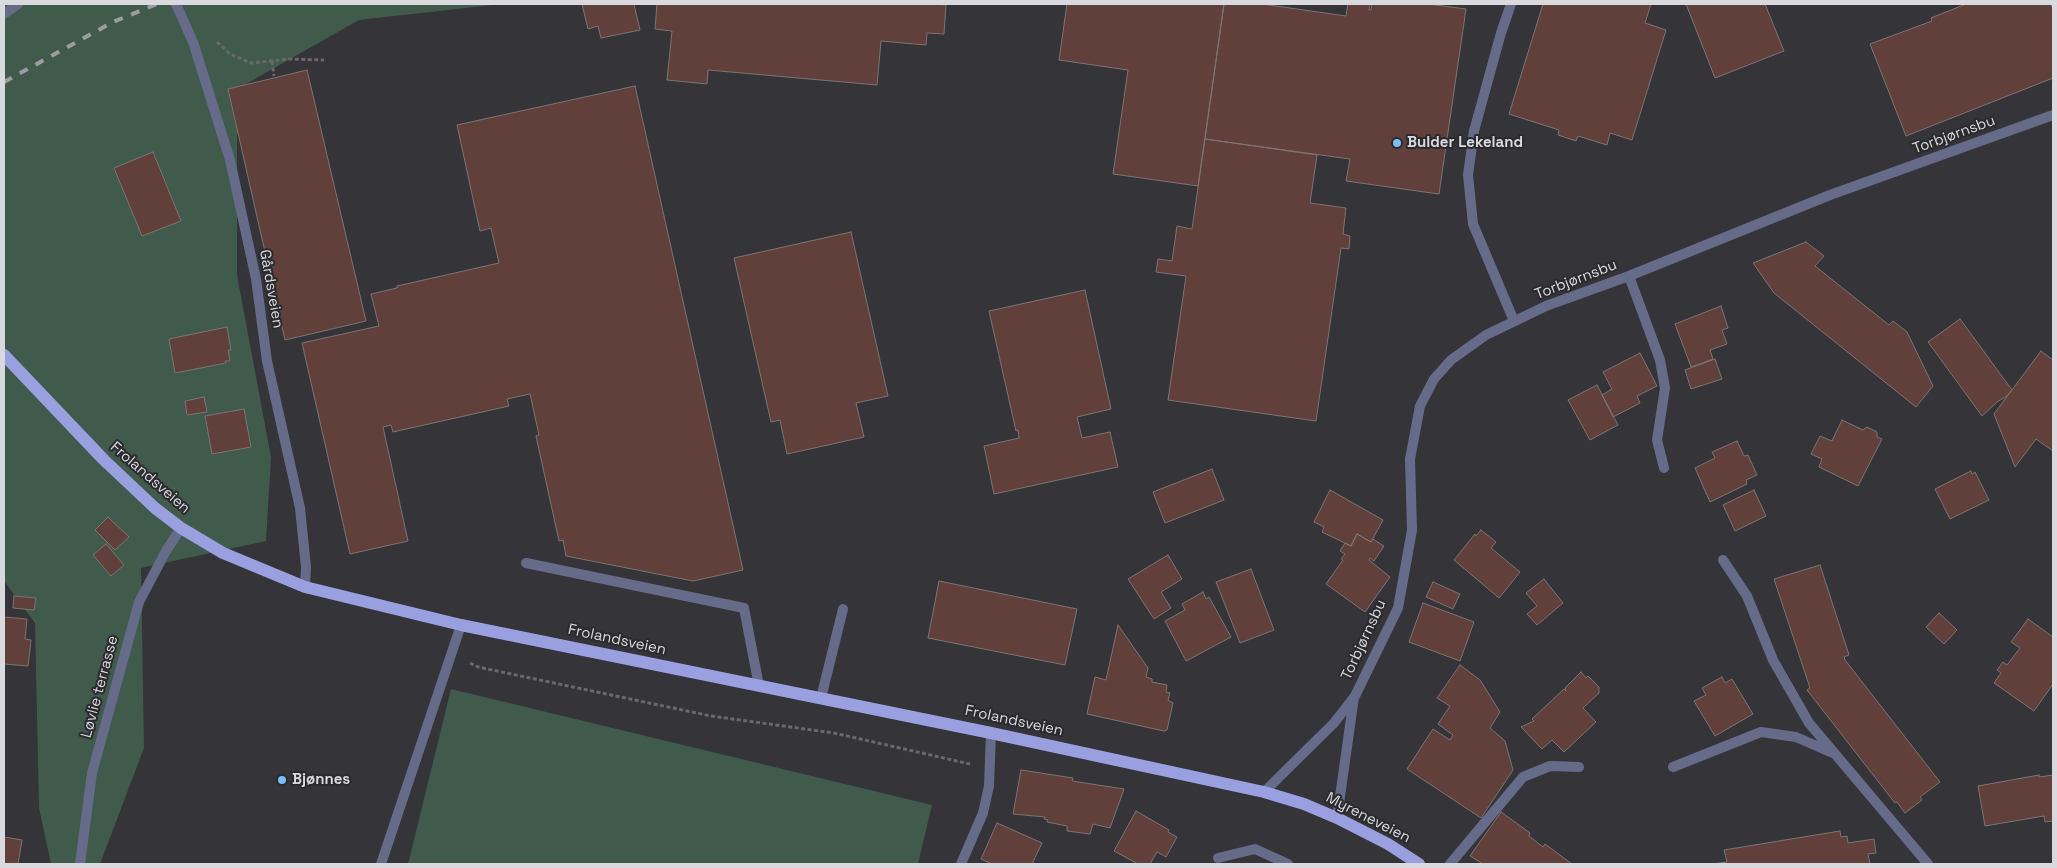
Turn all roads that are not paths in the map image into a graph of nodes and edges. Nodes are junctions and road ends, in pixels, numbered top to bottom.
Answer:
1 (18, 4) edge
2 (176, 4) edge
3 (1511, 4) edge
4 (4, 14) edge
5 (2053, 114) edge
6 (1629, 276) junction
7 (1514, 321) junction
8 (4, 355) edge
9 (1664, 468) dead end
10 (181, 528) junction
11 (1723, 560) dead end
12 (526, 563) dead end
13 (305, 586) junction
14 (843, 609) dead end
15 (461, 625) junction
16 (759, 686) junction
17 (1354, 696) junction
18 (820, 698) junction
19 (991, 732) junction
20 (1836, 754) junction
21 (1579, 766) dead end
22 (1673, 767) dead end
23 (1264, 792) junction
24 (1301, 803) joint
25 (1337, 818) junction
26 (1218, 858) dead end
27 (80, 864) edge
28 (381, 864) edge
29 (961, 864) edge
30 (1288, 864) edge
31 (1419, 864) edge
32 (1450, 864) edge
33 (1928, 864) edge

1 - 4 street
2 - 13 street, Gårdsveien
3 - 7 street
5 - 6 street, Torbjørnsbu
6 - 7 street, Torbjørnsbu
6 - 9 street
7 - 17 street, Torbjørnsbu
8 - 10 main road, Frolandsveien
10 - 13 main road, Frolandsveien
10 - 27 street, Løvlie terrasse
11 - 20 street
12 - 16 street
13 - 15 main road, Frolandsveien
14 - 18 street
15 - 16 main road, Frolandsveien
15 - 28 street
16 - 18 main road, Frolandsveien
17 - 23 street, Torbjørnsbu
17 - 25 street, Torbjørnsbu
18 - 19 main road, Frolandsveien
19 - 23 main road, Frolandsveien
19 - 29 street
20 - 22 street
20 - 33 street
21 - 32 street
23 - 24 main road, Frolandsveien
24 - 25 main road, Myreneveien
25 - 31 main road, Myreneveien
26 - 30 street

